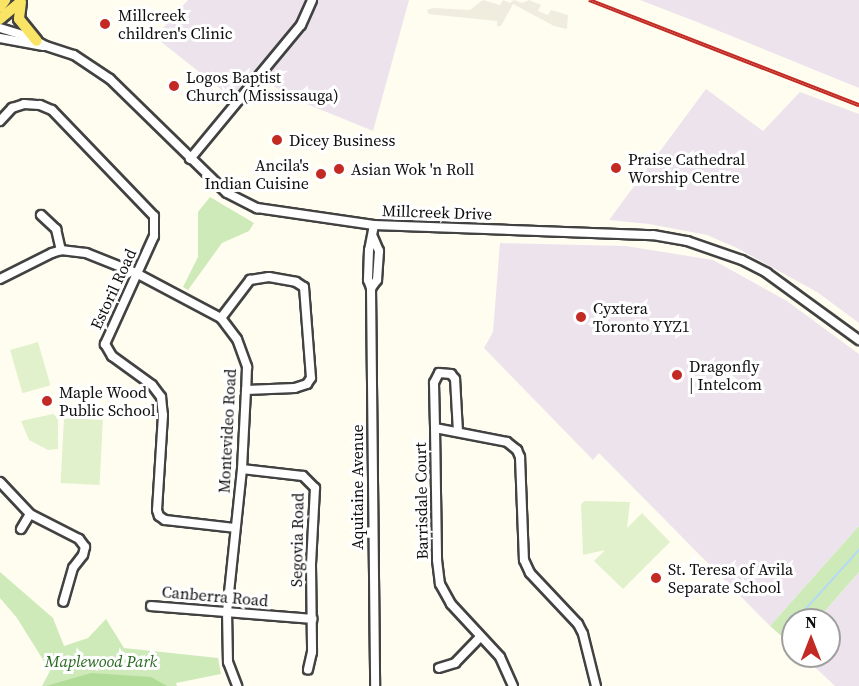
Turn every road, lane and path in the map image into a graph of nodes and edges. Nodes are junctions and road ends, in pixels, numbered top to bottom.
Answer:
1 (5, 0) edge
2 (312, 0) edge
3 (21, 1) edge
4 (0, 7) edge
5 (0, 19) edge
6 (0, 28) edge
7 (0, 38) edge
8 (42, 43) junction
9 (0, 121) edge
10 (190, 159) junction
11 (40, 215) dead end
12 (374, 225) junction
13 (61, 250) junction
14 (136, 273) junction
15 (0, 279) edge
16 (221, 318) junction
17 (859, 340) edge
18 (246, 390) junction
19 (435, 428) junction
20 (458, 432) junction
21 (242, 469) junction
22 (0, 482) edge
23 (30, 514) junction
24 (235, 528) junction
25 (21, 529) dead end
26 (63, 602) dead end
27 (151, 606) dead end
28 (227, 611) junction
29 (312, 619) junction
30 (480, 637) junction
31 (439, 668) dead end
32 (308, 670) dead end
33 (237, 686) edge
34 (375, 686) edge
35 (513, 686) edge
36 (596, 686) edge

1 - 4 main road
2 - 10 street
3 - 5 main road
3 - 8 main road
6 - 8 street, Millcreek Drive
7 - 8 street, Millcreek Drive
8 - 10 street, Millcreek Drive
9 - 14 street, Estoril Road
10 - 12 street, Millcreek Drive
11 - 13 street
12 - 17 street, Millcreek Drive
12 - 34 street, Aquitaine Avenue
13 - 14 street, Montevideo Road
13 - 15 street
14 - 16 street, Montevideo Road
14 - 24 street, Estoril Road
16 - 18 street, Montevideo Road
16 - 18 street
18 - 21 street, Montevideo Road
19 - 20 street
19 - 20 street, Barrisdale Court
19 - 30 street, Barrisdale Court
20 - 36 street
21 - 24 street, Montevideo Road
21 - 29 street, Segovia Road
22 - 23 street
23 - 25 street
23 - 26 street
24 - 28 street, Montevideo Road
27 - 28 street, Canberra Road
28 - 29 street, Canberra Road
28 - 33 street, Montevideo Road
29 - 32 street, Segovia Road
30 - 31 street
30 - 35 street, Barrisdale Court

